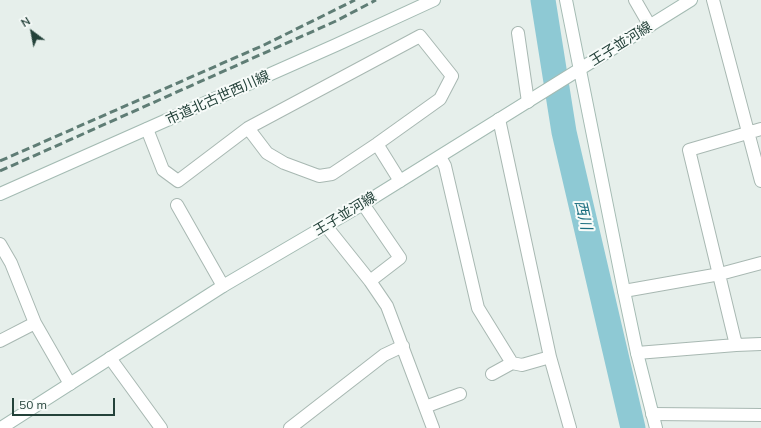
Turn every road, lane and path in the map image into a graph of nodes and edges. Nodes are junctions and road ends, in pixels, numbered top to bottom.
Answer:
1 (434, 0) edge
2 (566, 0) edge
3 (635, 0) edge
4 (690, 0) edge
5 (713, 0) edge
6 (650, 26) junction
7 (518, 33) dead end
8 (580, 69) junction
9 (528, 102) junction
10 (499, 119) junction
11 (248, 128) junction
12 (148, 129) junction
13 (761, 129) edge
14 (748, 132) junction
15 (377, 144) junction
16 (440, 156) junction
17 (400, 181) junction
18 (761, 181) edge
19 (0, 194) edge
20 (363, 204) junction
21 (177, 205) dead end
22 (326, 226) junction
23 (0, 244) edge
24 (761, 263) edge
25 (720, 274) junction
26 (370, 281) junction
27 (223, 286) junction
28 (624, 291) junction
29 (36, 323) junction
30 (0, 341) edge
31 (761, 344) edge
32 (736, 345) junction
33 (403, 346) junction
34 (637, 353) junction
35 (550, 357) junction
36 (110, 358) junction
37 (512, 363) junction
38 (492, 374) dead end
39 (70, 384) junction
40 (460, 394) dead end
41 (425, 407) junction
42 (652, 414) junction
43 (761, 415) edge
44 (1, 428) edge
45 (160, 428) edge
46 (290, 428) edge
47 (433, 428) edge
48 (570, 428) edge
49 (656, 428) edge

1 - 12 street, 市道北古世西川線
2 - 8 street
3 - 6 street
4 - 6 street, 王子並河線
5 - 14 street
6 - 8 street, 王子並河線
7 - 9 street
8 - 9 street, 王子並河線
8 - 28 street
9 - 10 street, 王子並河線
10 - 16 street, 王子並河線
10 - 35 street
11 - 12 street
11 - 15 street
11 - 15 street
12 - 19 street, 市道北古世西川線
13 - 14 street
14 - 18 street
14 - 25 street
15 - 17 street
16 - 17 street, 王子並河線
16 - 37 street
17 - 20 street, 王子並河線
20 - 22 street, 王子並河線
20 - 26 street
21 - 27 street
22 - 26 street
22 - 27 street, 王子並河線
23 - 29 street
24 - 25 street
25 - 28 street
25 - 32 street
26 - 33 street
27 - 36 street, 王子並河線
28 - 34 street
29 - 30 street
29 - 39 street
31 - 32 street
32 - 34 street
33 - 41 street
33 - 46 street
34 - 42 street
35 - 37 street
35 - 48 street
36 - 39 street, 王子並河線
36 - 45 street
37 - 38 street
39 - 44 street, 王子並河線
40 - 41 street
41 - 47 street
42 - 43 street
42 - 49 street

